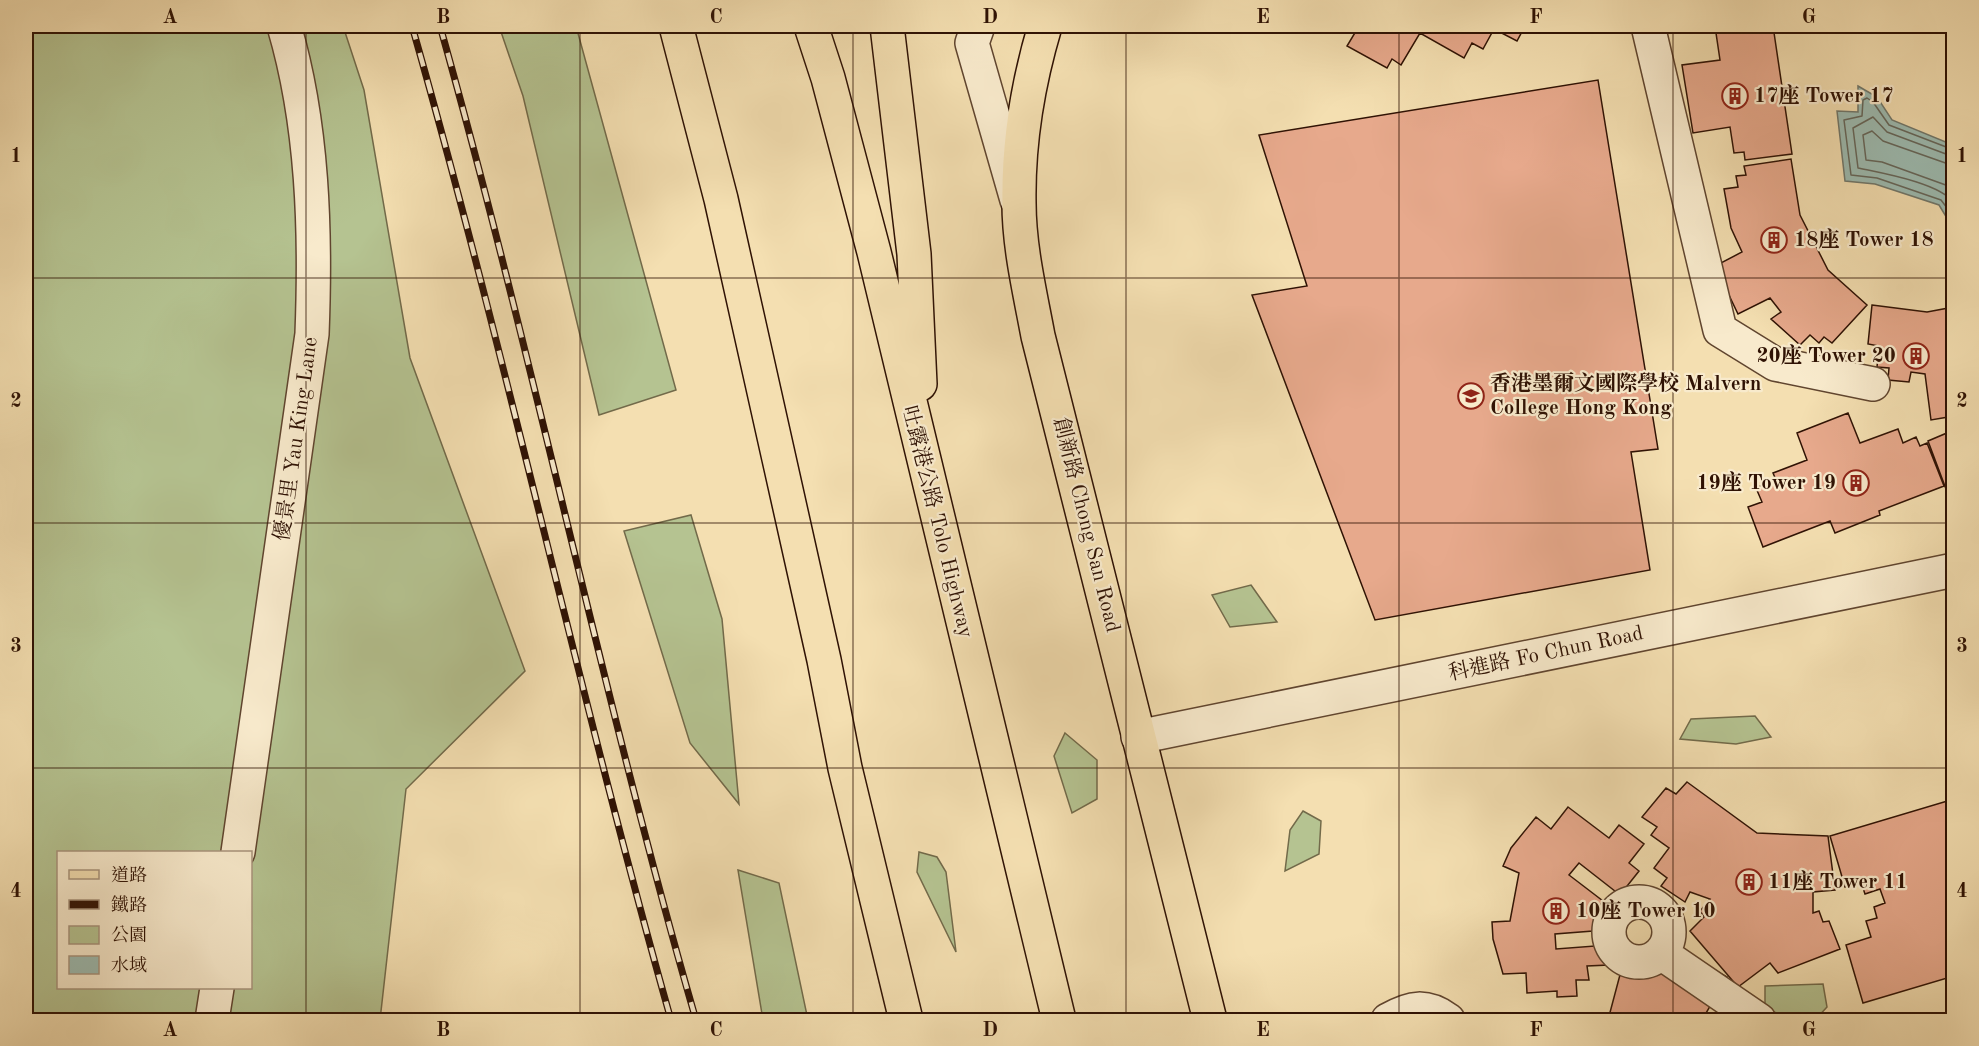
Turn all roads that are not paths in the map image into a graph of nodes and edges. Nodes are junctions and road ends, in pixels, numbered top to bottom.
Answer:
1 (284, 26) edge
2 (676, 26) edge
3 (811, 26) edge
4 (887, 26) edge
5 (978, 26) edge
6 (1045, 26) edge
7 (1648, 26) edge
8 (1018, 205) junction
9 (1873, 384) dead end
10 (924, 470) junction
11 (1953, 570) edge
12 (1138, 737) junction
13 (238, 851) edge
14 (1661, 953) dead end
15 (217, 989) edge
16 (212, 1020) edge
17 (906, 1020) edge
18 (1059, 1020) edge
19 (1210, 1020) edge
20 (1388, 1020) edge
21 (1448, 1020) edge
22 (1759, 1020) edge

1 - 13 street, 優景里 Yau King Lane
2 - 17 main road
3 - 10 main road, 吐露港公路 Tolo Highway
4 - 10 main road
5 - 8 street
6 - 8 main road, 創新路 Chong San Road
7 - 9 street
8 - 12 main road, 創新路 Chong San Road
10 - 18 main road, 吐露港公路 Tolo Highway
11 - 12 street, 科進路 Fo Chun Road
12 - 19 main road, 創新路 Chong San Road
14 - 22 street
15 - 16 street
20 - 21 street

